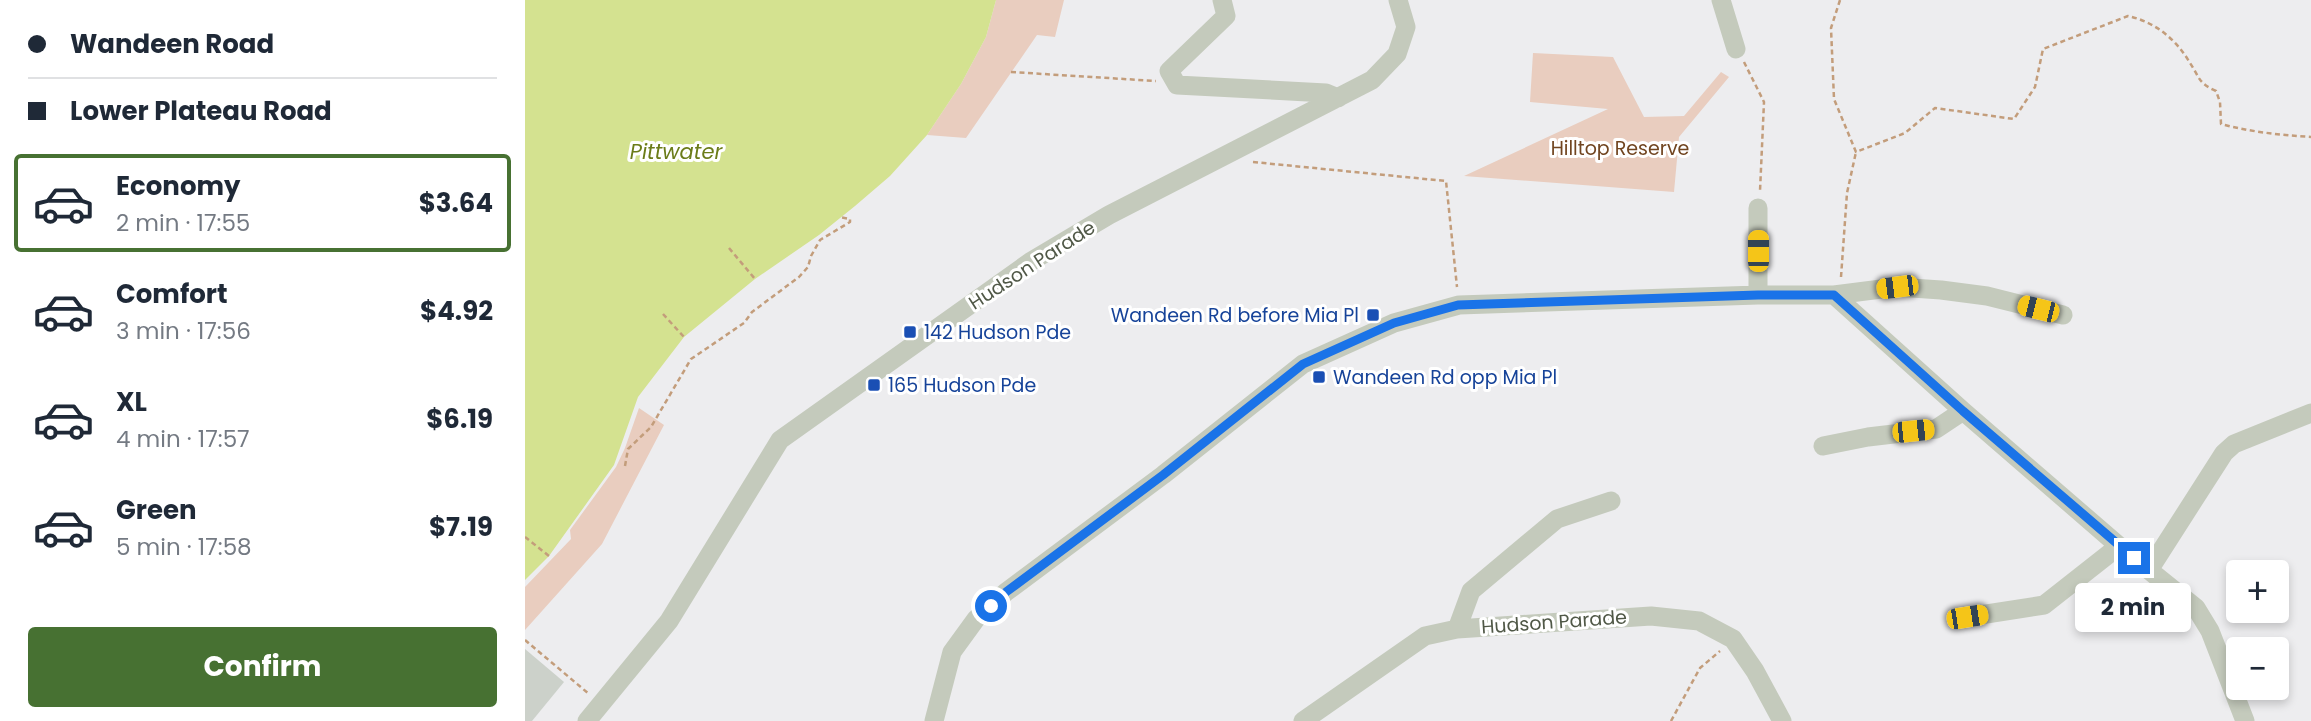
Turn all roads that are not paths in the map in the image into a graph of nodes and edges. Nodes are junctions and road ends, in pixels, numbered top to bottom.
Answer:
1 (1222, 0) edge
2 (1398, 0) edge
3 (1721, 0) edge
4 (1736, 49) road end
5 (1338, 98) junction
6 (1758, 208) road end
7 (1838, 294) junction
8 (1758, 295) junction
9 (2063, 315) dead end
10 (1963, 411) junction
11 (2311, 413) edge
12 (1823, 446) dead end
13 (1611, 501) dead end
14 (2119, 546) junction
15 (2148, 570) junction
16 (1967, 617) dead end
17 (1457, 629) junction
18 (587, 721) edge
19 (934, 721) edge
20 (1303, 721) edge
21 (1782, 721) edge
22 (2245, 721) edge

1 - 5 street
2 - 5 street, Hudson Parade
3 - 4 street
5 - 18 street, Hudson Parade
6 - 8 street
7 - 8 street
7 - 9 street
7 - 10 street
8 - 19 street
10 - 12 street
10 - 14 street
11 - 15 street
13 - 17 street
14 - 15 street
14 - 16 street
15 - 22 street
17 - 20 street, Hudson Parade
17 - 21 street, Hudson Parade

